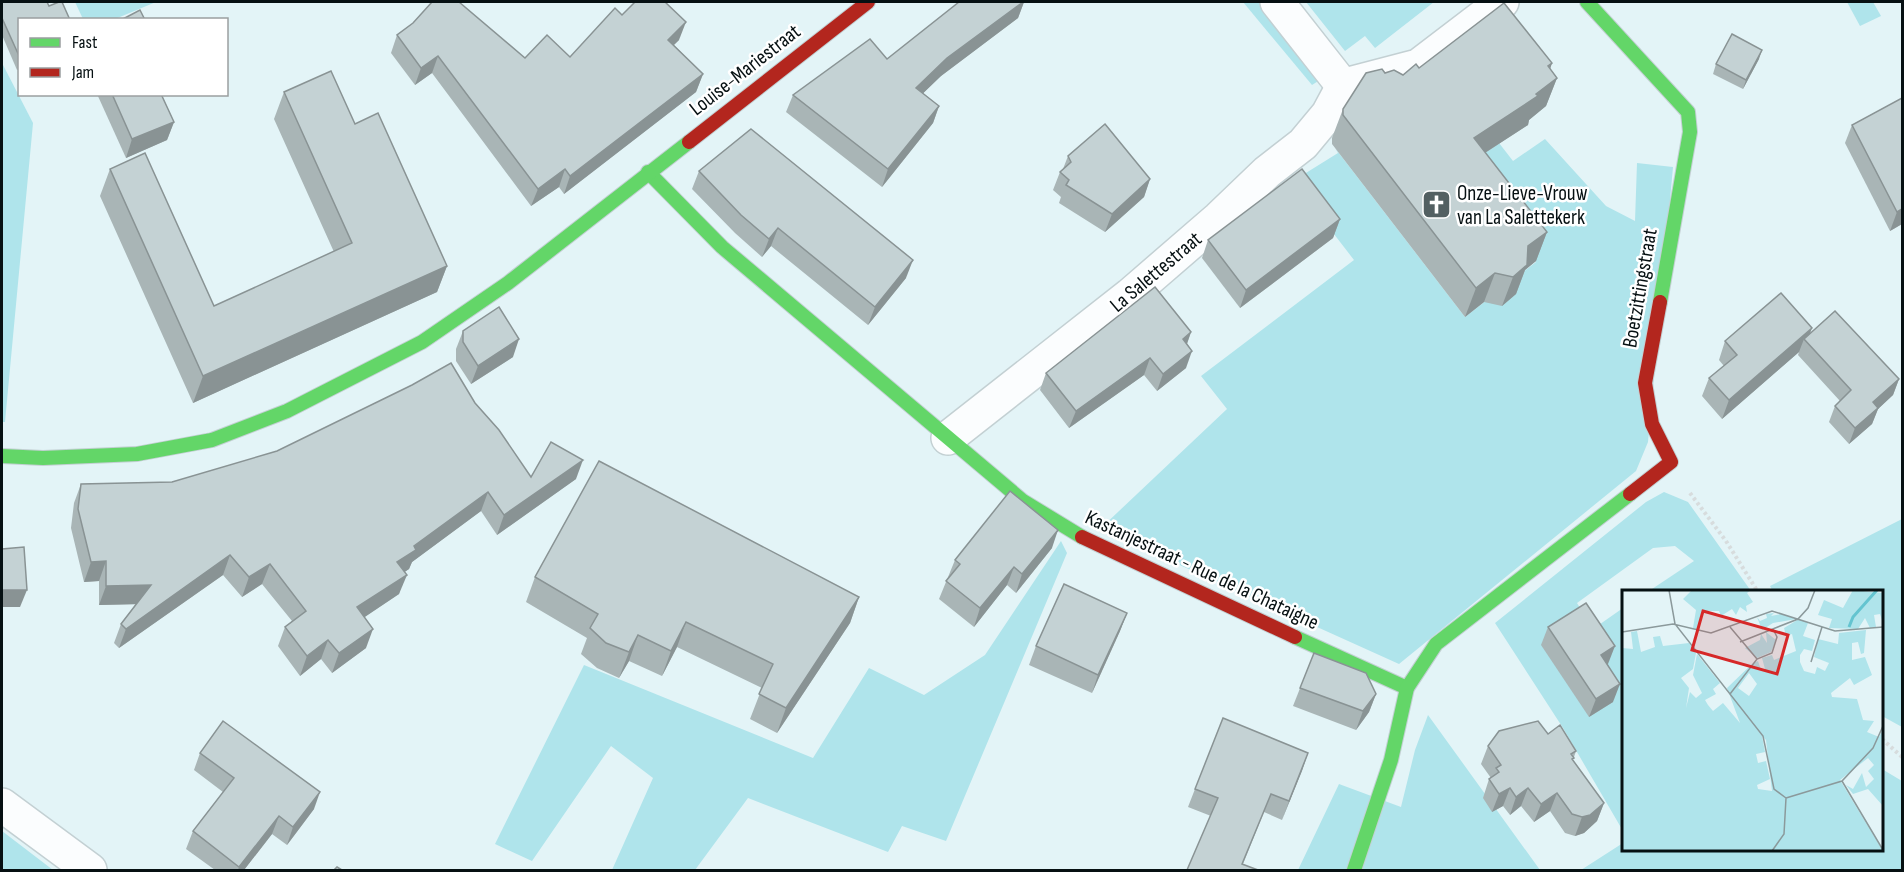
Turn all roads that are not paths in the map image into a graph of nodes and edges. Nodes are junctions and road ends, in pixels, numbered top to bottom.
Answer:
1 (868, 2) edge
2 (1277, 2) edge
3 (1502, 2) edge
4 (1587, 2) edge
5 (1343, 86) junction
6 (648, 172) junction
7 (948, 438) junction
8 (2, 456) edge
9 (1407, 688) junction
10 (2, 805) edge
11 (90, 870) edge
12 (1354, 870) edge

1 - 6 street, Louise-Mariestraat
2 - 5 street
3 - 5 street
4 - 9 street, Boetzittingstraat
5 - 7 street, La Salettestraat
6 - 7 street
6 - 8 street, Louise-Mariestraat
7 - 9 street, Kastanjestraat - Rue de la Chataigne
9 - 12 street
10 - 11 street

